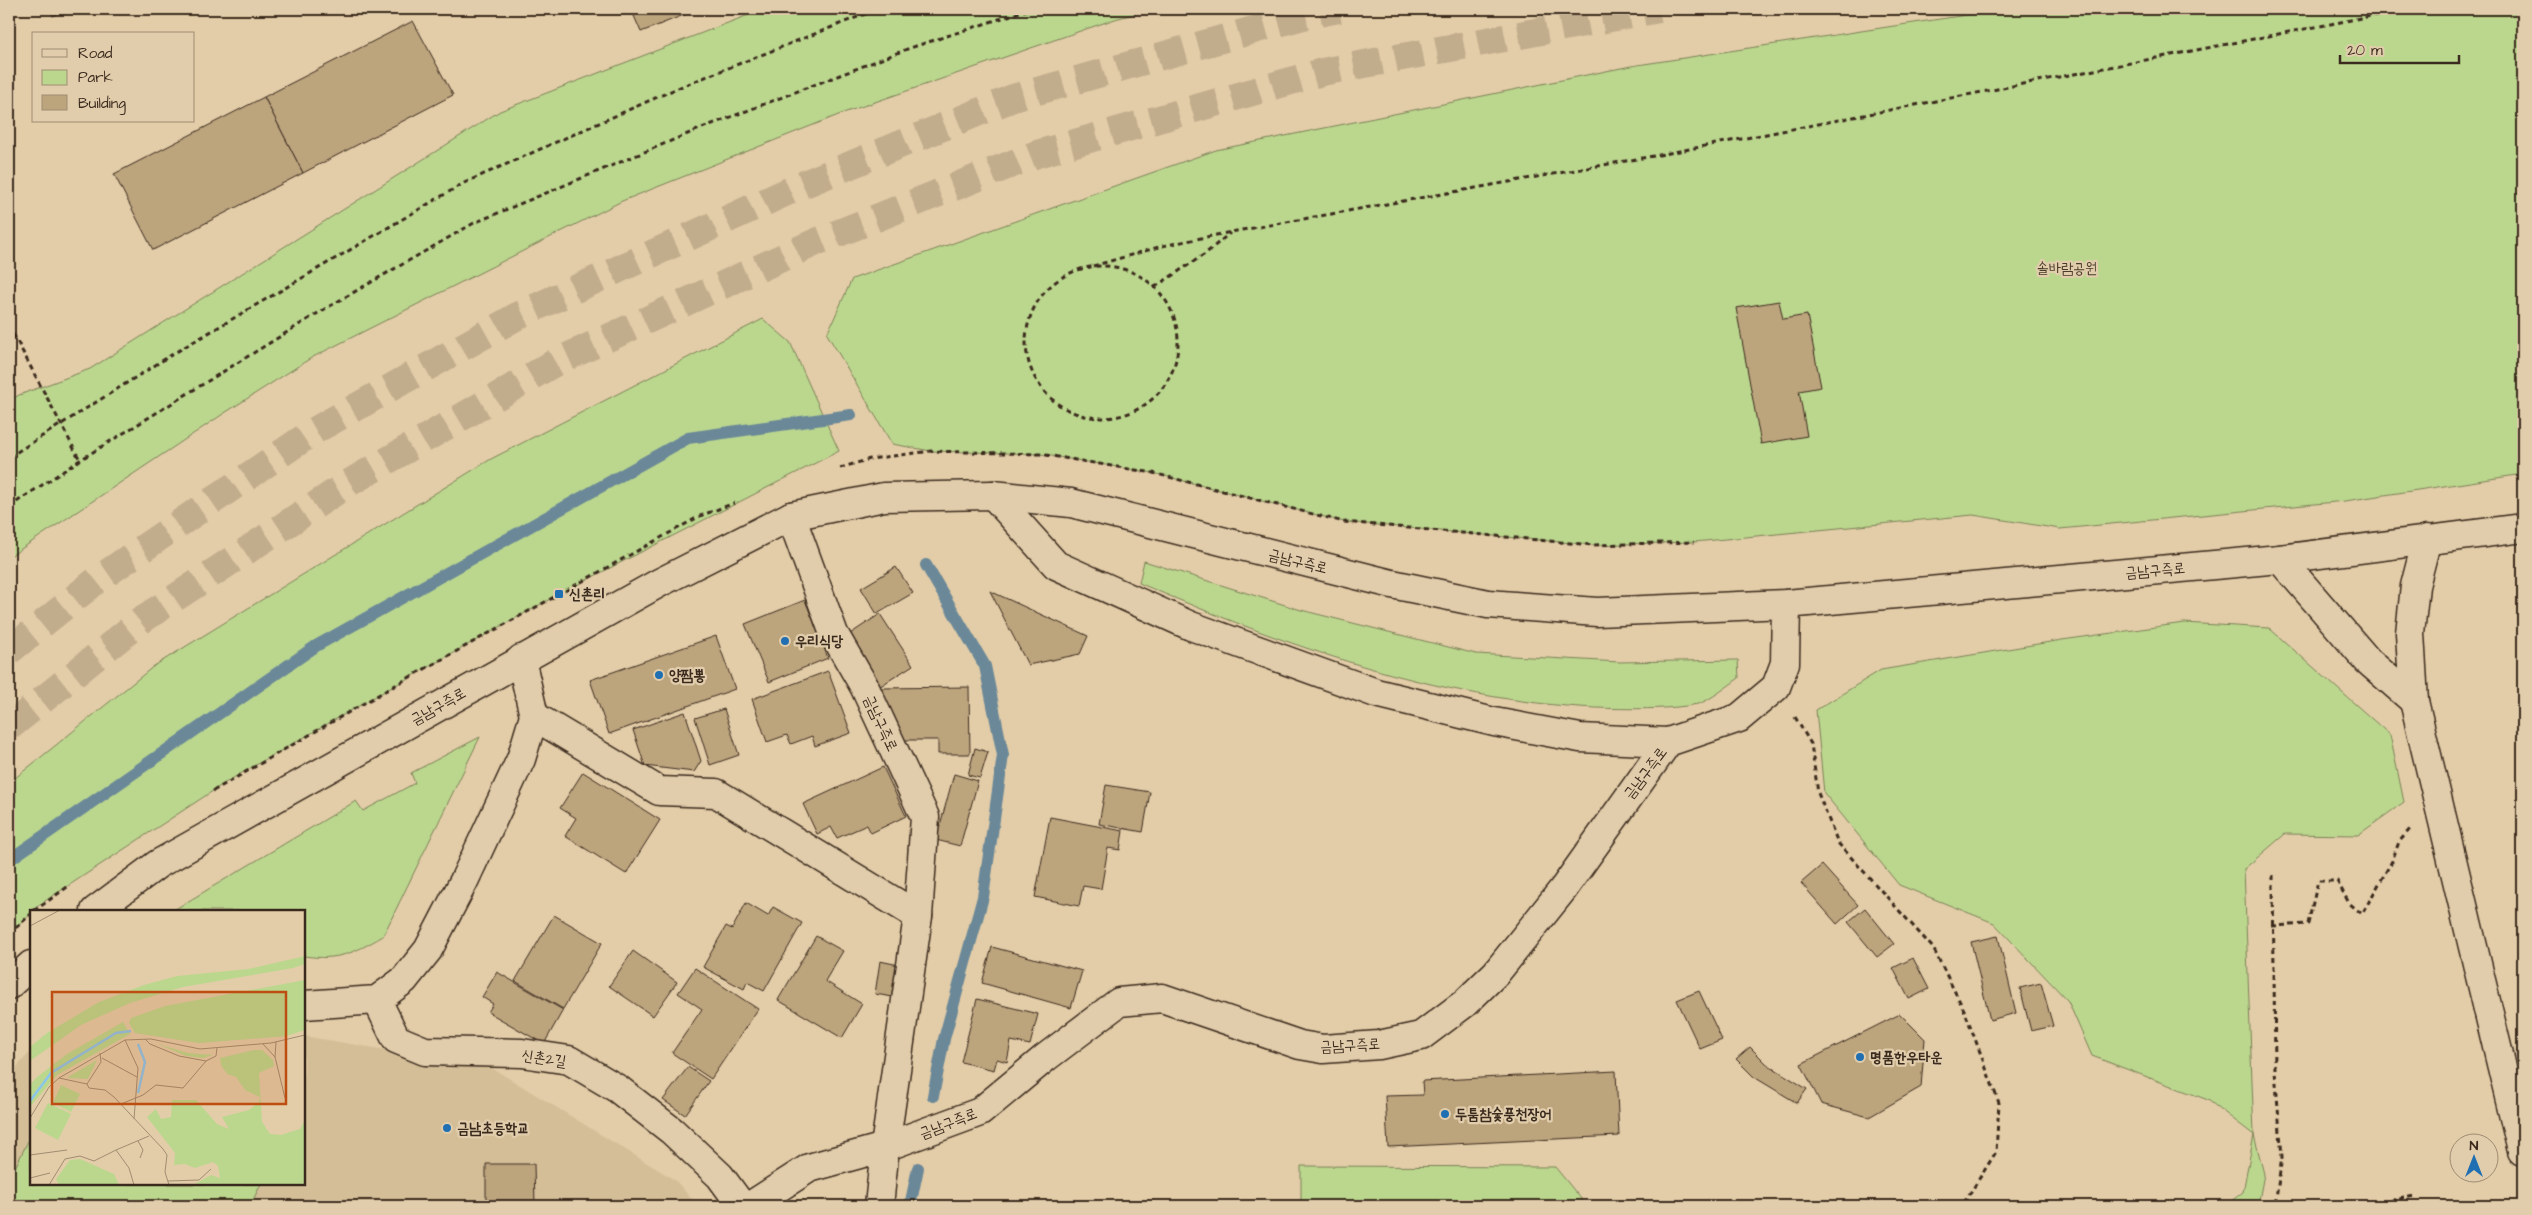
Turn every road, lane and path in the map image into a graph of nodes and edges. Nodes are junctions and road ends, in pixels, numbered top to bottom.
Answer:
1 (878, 9) edge
2 (1030, 9) edge
3 (2407, 9) edge
4 (1231, 232) junction
5 (1093, 266) junction
6 (1155, 287) junction
7 (9, 326) edge
8 (60, 423) junction
9 (9, 457) edge
10 (80, 460) junction
11 (993, 495) junction
12 (9, 507) edge
13 (791, 516) junction
14 (2523, 528) edge
15 (2428, 539) junction
16 (2280, 559) junction
17 (1786, 604) junction
18 (521, 660) junction
19 (1776, 687) junction
20 (2414, 700) junction
21 (534, 716) junction
22 (1668, 742) junction
23 (2438, 804) junction
24 (2273, 875) dead end
25 (96, 910) edge
26 (30, 915) edge
27 (918, 916) junction
28 (2272, 926) junction
29 (9, 934) edge
30 (30, 966) edge
31 (9, 985) edge
32 (377, 1000) junction
33 (305, 1005) edge
34 (885, 1147) junction
35 (2522, 1151) edge
36 (2414, 1196) dead end
37 (742, 1206) edge
38 (750, 1206) edge
39 (879, 1206) edge
40 (1962, 1206) edge
41 (2276, 1206) edge
42 (2364, 1206) edge

1 - 8 path
2 - 10 path
3 - 4 path
4 - 5 path
4 - 6 path
5 - 6 path
5 - 6 path
7 - 8 path
8 - 9 path
8 - 10 path
10 - 12 path
11 - 13 street, 금남구즉로
11 - 17 street, 금남구즉로
11 - 22 street, 금남구즉로
13 - 18 street, 금남구즉로
13 - 27 street, 금남구즉로
14 - 15 street, 금남구즉로
15 - 16 street, 금남구즉로
15 - 20 street
16 - 17 street, 금남구즉로
16 - 20 street
17 - 19 street, 금남구즉로
18 - 21 street
18 - 25 street, 금남구즉로
19 - 22 street, 금남구즉로
19 - 40 path
20 - 23 street
21 - 27 street
21 - 32 street
22 - 34 street, 금남구즉로
23 - 28 path
23 - 35 street
24 - 28 path
26 - 29 path
27 - 34 street, 금남구즉로
28 - 41 path
30 - 31 street
32 - 33 street
32 - 37 street, 신촌2길
34 - 38 street, 금남구즉로
34 - 39 street, 금남구즉로
36 - 42 path

